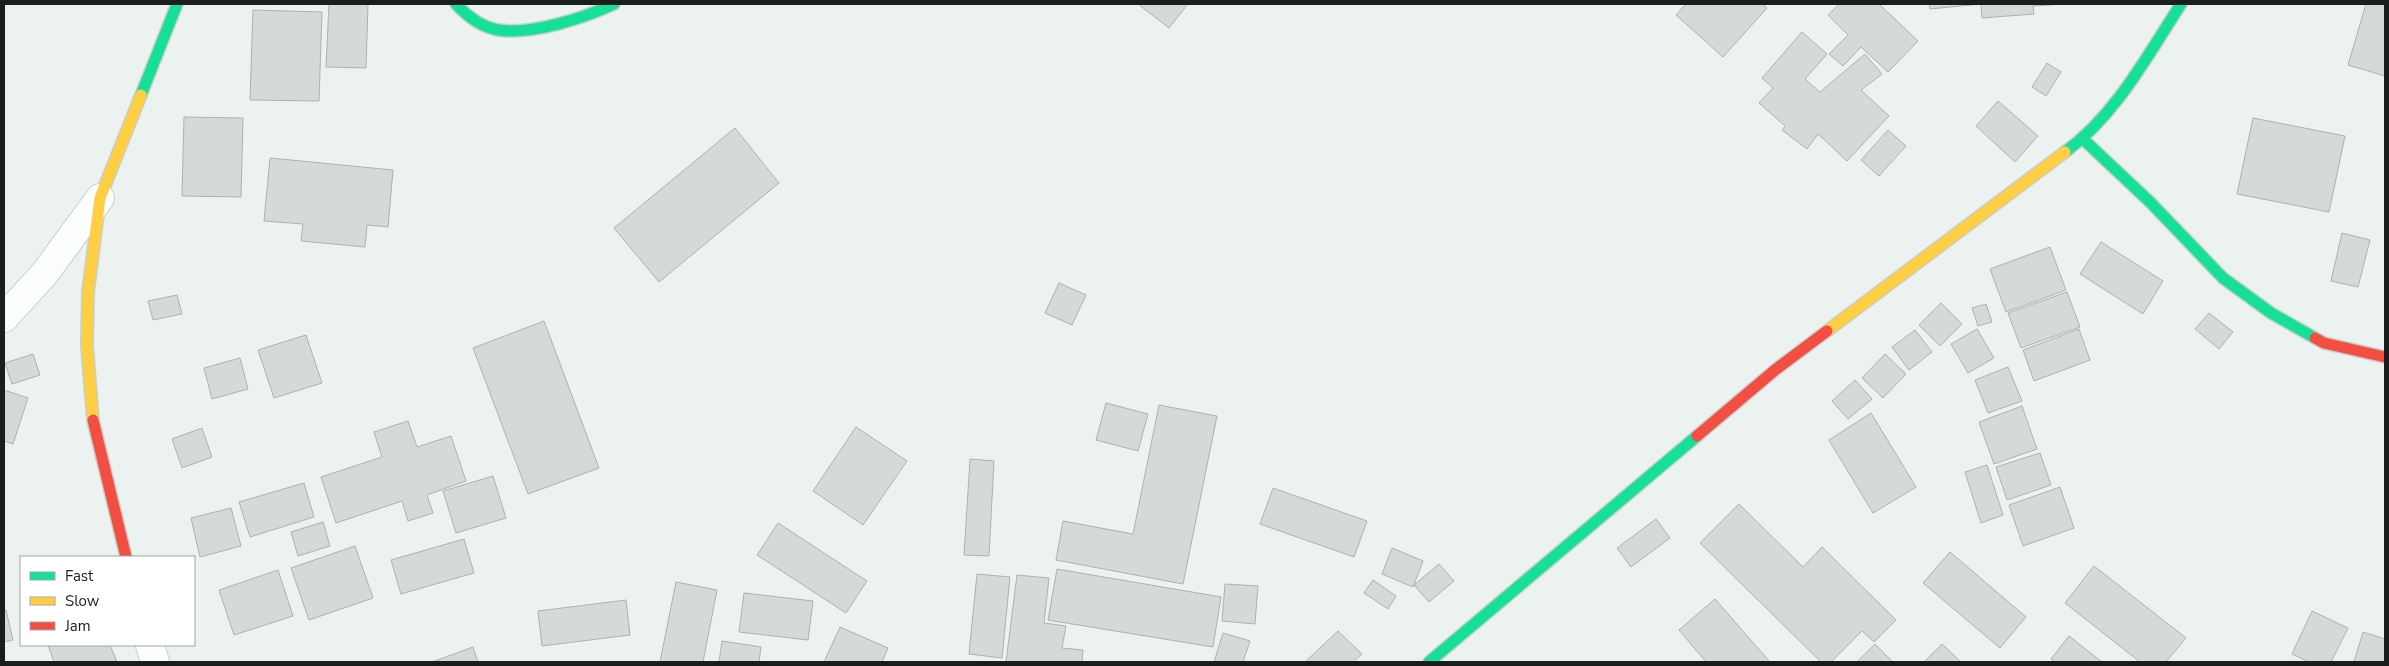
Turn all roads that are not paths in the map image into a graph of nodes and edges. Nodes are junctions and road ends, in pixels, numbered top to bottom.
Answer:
1 (177, 4) edge
2 (456, 4) edge
3 (614, 4) edge
4 (2181, 4) edge
5 (2084, 139) junction
6 (100, 198) junction
7 (4, 318) edge
8 (2385, 357) edge
9 (126, 556) edge
10 (150, 646) edge
11 (155, 662) edge
12 (1429, 662) edge

1 - 6 street
2 - 3 street
4 - 5 street
5 - 8 street
5 - 12 street
6 - 7 street
6 - 9 street
10 - 11 street

